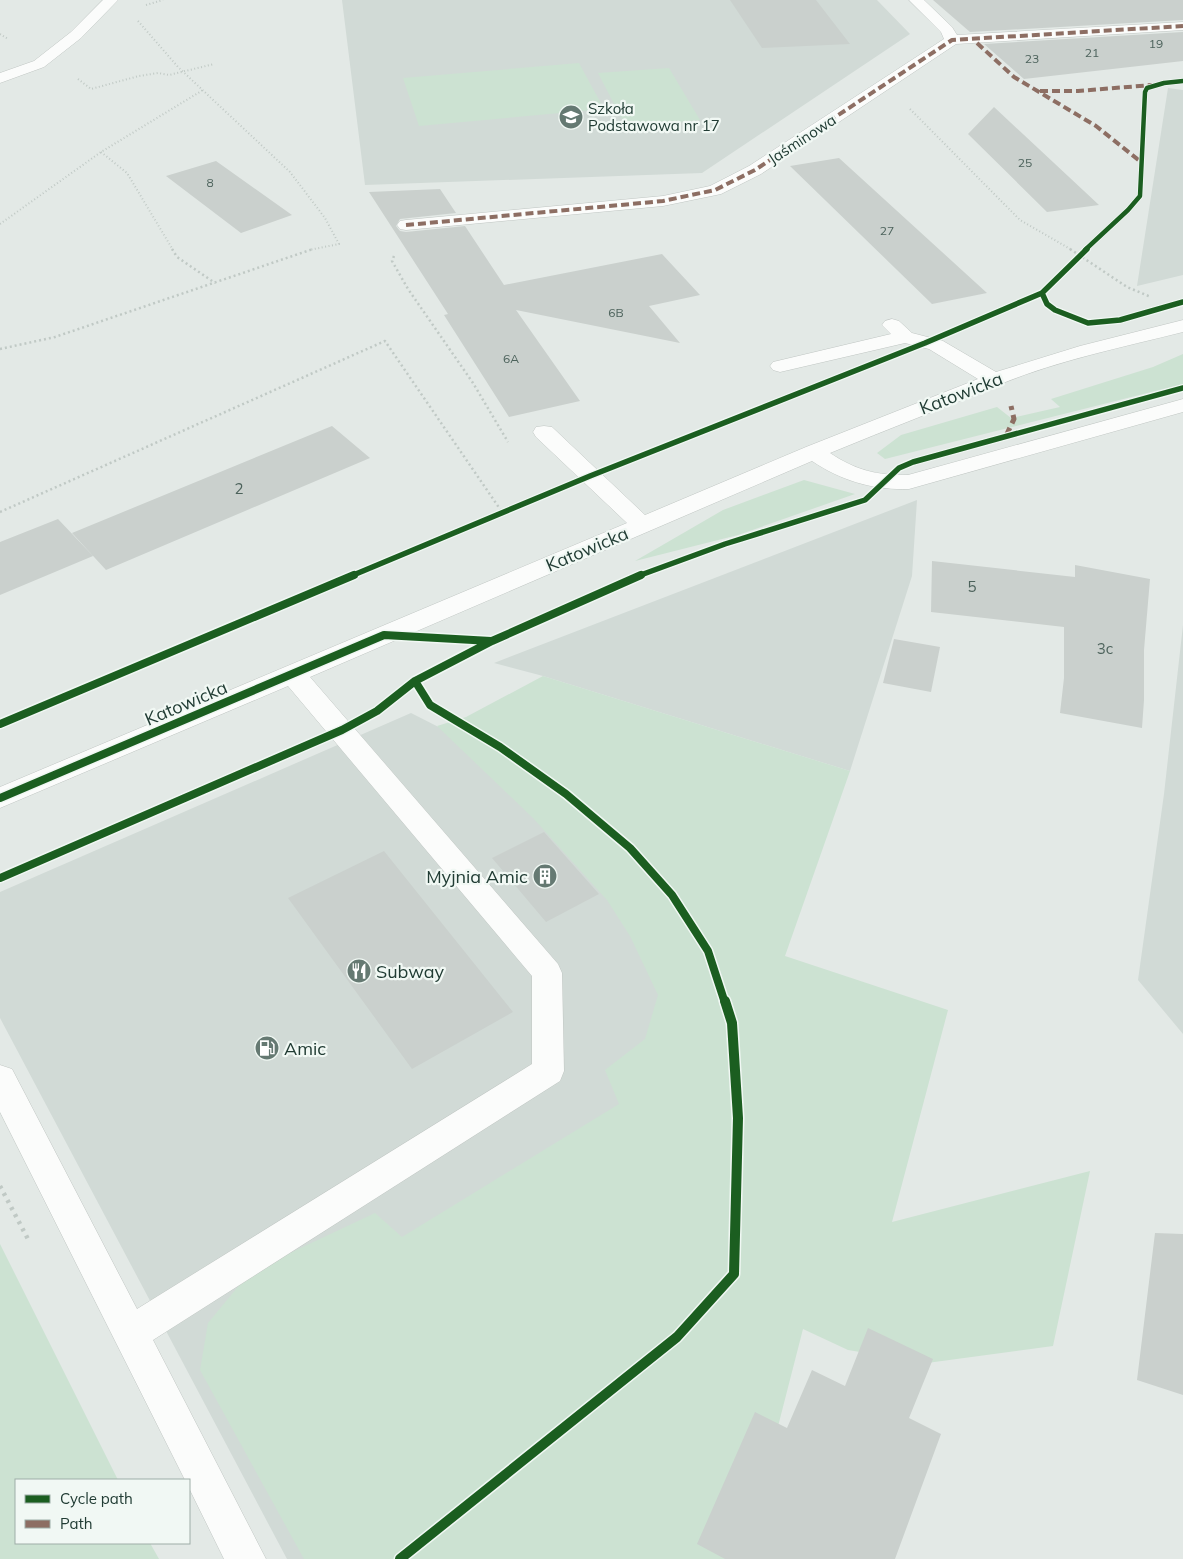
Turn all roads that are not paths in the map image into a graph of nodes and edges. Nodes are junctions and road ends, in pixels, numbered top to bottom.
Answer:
1 (111, 0) edge
2 (916, 0) edge
3 (1183, 26) edge
4 (952, 40) junction
5 (0, 78) edge
6 (406, 225) dead end
7 (887, 321) dead end
8 (1183, 326) edge
9 (905, 337) junction
10 (780, 366) dead end
11 (995, 380) junction
12 (1183, 406) edge
13 (544, 432) dead end
14 (814, 452) junction
15 (642, 525) junction
16 (293, 674) junction
17 (0, 798) edge
18 (0, 1079) edge
19 (130, 1333) junction
20 (246, 1559) edge

1 - 5 street
2 - 4 street
3 - 4 street, Jaśminowa
4 - 6 street, Jaśminowa
7 - 9 street
8 - 11 street, Katowicka
9 - 10 street
9 - 11 street
11 - 14 street, Katowicka
12 - 14 street
13 - 15 street
14 - 15 street, Katowicka
15 - 16 street, Katowicka
16 - 17 street, Katowicka
16 - 19 street
18 - 19 street
19 - 20 street

